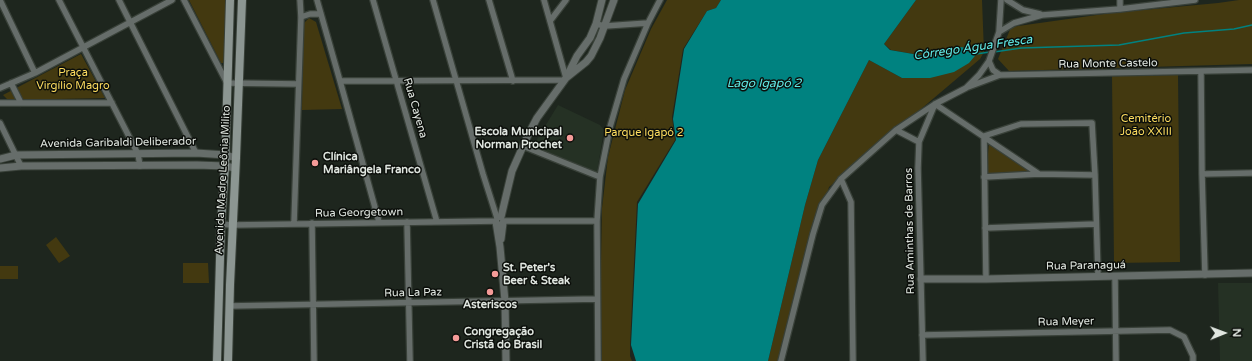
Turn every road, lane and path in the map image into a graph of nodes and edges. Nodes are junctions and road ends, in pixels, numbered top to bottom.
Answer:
1 (0, 0) edge
2 (59, 0) edge
3 (119, 0) edge
4 (172, 0) edge
5 (184, 0) edge
6 (230, 0) edge
7 (242, 0) edge
8 (300, 0) edge
9 (317, 0) edge
10 (373, 0) edge
11 (433, 0) edge
12 (489, 0) edge
13 (544, 0) edge
14 (566, 0) edge
15 (602, 0) edge
16 (614, 0) edge
17 (660, 0) edge
18 (1001, 0) edge
19 (1007, 0) edge
20 (1120, 0) edge
21 (1195, 0) edge
22 (1120, 9) junction
23 (321, 14) junction
24 (1042, 15) junction
25 (301, 17) junction
26 (550, 21) junction
27 (131, 23) junction
28 (648, 23) junction
29 (596, 24) junction
30 (605, 26) junction
31 (998, 35) junction
32 (83, 47) junction
33 (989, 60) junction
34 (1252, 70) edge
35 (35, 72) junction
36 (1201, 72) junction
37 (1000, 76) junction
38 (565, 79) junction
39 (340, 81) junction
40 (397, 81) junction
41 (457, 81) junction
42 (513, 81) junction
43 (11, 83) junction
44 (227, 83) junction
45 (239, 83) junction
46 (298, 84) junction
47 (0, 88) edge
48 (966, 88) junction
49 (0, 103) edge
50 (21, 103) junction
51 (112, 103) junction
52 (935, 104) junction
53 (0, 122) edge
54 (896, 130) junction
55 (984, 136) junction
56 (919, 142) junction
57 (522, 146) junction
58 (196, 153) junction
59 (138, 154) junction
60 (16, 155) junction
61 (226, 155) junction
62 (236, 158) junction
63 (0, 159) edge
64 (197, 165) junction
65 (21, 166) junction
66 (140, 166) junction
67 (225, 166) junction
68 (0, 168) edge
69 (235, 168) junction
70 (1252, 172) edge
71 (1039, 174) junction
72 (1202, 174) junction
73 (1095, 175) junction
74 (600, 177) junction
75 (984, 178) junction
76 (842, 179) junction
77 (500, 220) junction
78 (597, 221) junction
79 (379, 222) junction
80 (407, 222) junction
81 (438, 222) junction
82 (294, 223) junction
83 (312, 223) junction
84 (221, 224) junction
85 (1096, 224) junction
86 (232, 225) junction
87 (985, 228) junction
88 (1252, 273) edge
89 (1205, 275) junction
90 (1098, 276) junction
91 (1115, 276) junction
92 (921, 279) junction
93 (986, 279) junction
94 (597, 299) junction
95 (506, 301) junction
96 (409, 303) junction
97 (313, 304) junction
98 (229, 306) junction
99 (1116, 331) junction
100 (922, 335) junction
101 (217, 361) edge
102 (228, 361) edge
103 (314, 361) edge
104 (410, 361) edge
105 (506, 361) edge
106 (598, 361) edge
107 (781, 361) edge
108 (853, 361) edge
109 (923, 361) edge
110 (1116, 361) edge
111 (1193, 361) edge

1 - 35 street
2 - 32 street
3 - 27 street
4 - 27 street
5 - 44 street
6 - 44 main road, Avenida Madre Leônia Milito
7 - 45 main road, Avenida Madre Leônia Milito
8 - 25 street
9 - 23 street
10 - 40 street, Rua Cayena
11 - 41 street
12 - 42 street
13 - 26 street
14 - 26 street
15 - 29 street
16 - 30 street
17 - 28 street
18 - 31 street
19 - 24 street
20 - 22 street
21 - 22 street
22 - 24 street
23 - 25 street
23 - 39 street
24 - 31 street
25 - 46 street
26 - 38 street
27 - 32 street
27 - 58 street
28 - 30 street
28 - 74 street
29 - 30 street
29 - 38 street
30 - 38 street
31 - 33 street
32 - 35 street
32 - 51 street
33 - 37 street
33 - 48 street
34 - 36 street, Rua Monte Castelo
35 - 43 street
36 - 37 street, Rua Monte Castelo
36 - 72 street
37 - 48 street, Rua Monte Castelo
38 - 42 street
38 - 57 street
39 - 40 street
39 - 79 street
40 - 41 street
40 - 81 street, Rua Cayena
41 - 42 street
41 - 77 street
43 - 47 street
43 - 50 street
44 - 45 street
44 - 61 main road, Avenida Madre Leônia Milito
45 - 46 street
45 - 62 main road, Avenida Madre Leônia Milito
46 - 82 street
48 - 52 street
49 - 50 street
50 - 51 street
51 - 59 street
52 - 54 street
52 - 55 street
52 - 56 street, Rua Aminthas de Barros
53 - 60 street
54 - 56 street
54 - 76 street
55 - 71 street
55 - 73 street
55 - 75 street
56 - 92 street, Rua Aminthas de Barros
57 - 74 street
57 - 77 street
58 - 59 street, Avenida Garibaldi Deliberador
58 - 61 street, Avenida Garibaldi Deliberador
58 - 64 street
59 - 60 street, Avenida Garibaldi Deliberador
59 - 66 street
60 - 63 street, Avenida Garibaldi Deliberador
60 - 65 street
61 - 62 street, Avenida Garibaldi Deliberador
61 - 67 main road, Avenida Madre Leônia Milito
62 - 69 main road, Avenida Madre Leônia Milito
64 - 66 street, Avenida Garibaldi Deliberador
64 - 67 street, Avenida Garibaldi Deliberador
65 - 66 street, Avenida Garibaldi Deliberador
65 - 68 street, Avenida Garibaldi Deliberador
67 - 69 street, Avenida Garibaldi Deliberador
67 - 84 main road, Avenida Madre Leônia Milito
69 - 86 main road, Avenida Madre Leônia Milito
70 - 72 street
71 - 73 street
71 - 75 street
72 - 89 street
73 - 85 street
74 - 78 street
75 - 87 street
76 - 107 street
76 - 108 street
77 - 78 street, Rua Georgetown
77 - 81 street, Rua Georgetown
77 - 95 street
78 - 94 street
79 - 80 street, Rua Georgetown
79 - 83 street, Rua Georgetown
80 - 81 street, Rua Georgetown
80 - 96 street
82 - 83 street, Rua Georgetown
82 - 86 street, Rua Georgetown
83 - 97 street
84 - 86 street, Rua Georgetown
84 - 101 main road, Avenida Madre Leônia Milito
85 - 87 street
85 - 90 street
86 - 98 main road, Avenida Madre Leônia Milito
87 - 93 street
88 - 89 street, Rua Paranaguá
89 - 91 street, Rua Paranaguá
90 - 91 street, Rua Paranaguá
90 - 93 street, Rua Paranaguá
91 - 99 street
92 - 93 street, Rua Paranaguá
92 - 100 street, Rua Aminthas de Barros
94 - 95 street, Rua La Paz
94 - 106 street
95 - 96 street, Rua La Paz
95 - 105 street
96 - 97 street, Rua La Paz
96 - 104 street
97 - 98 street, Rua La Paz
97 - 103 street
98 - 102 main road, Avenida Madre Leônia Milito
99 - 100 street, Rua Meyer
99 - 110 street
99 - 111 street, Rua Meyer
100 - 109 street, Rua Aminthas de Barros

